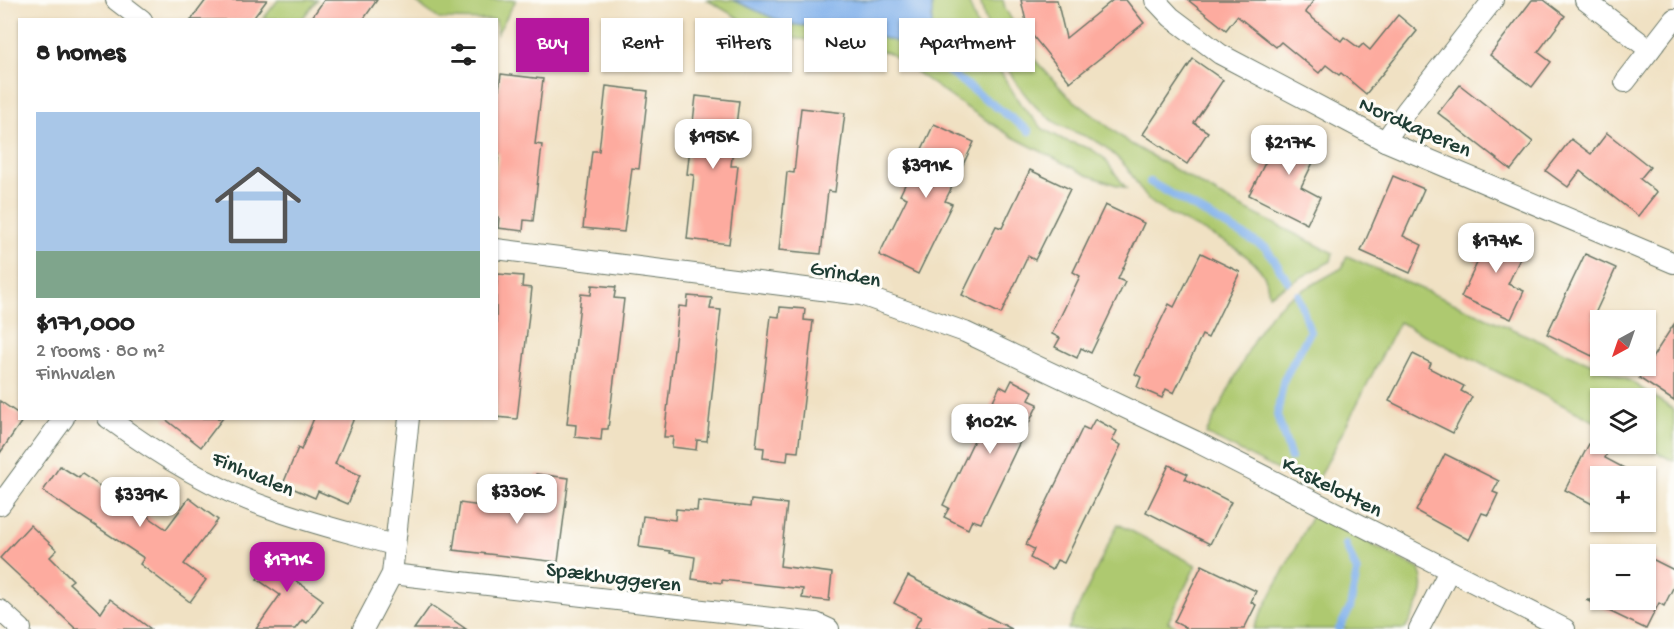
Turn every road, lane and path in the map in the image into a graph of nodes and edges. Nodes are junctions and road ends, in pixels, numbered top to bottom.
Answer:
1 (116, 0) edge
2 (1155, 0) edge
3 (1493, 0) edge
4 (1585, 0) edge
5 (139, 18) edge
6 (1674, 19) edge
7 (1650, 50) junction
8 (1625, 82) dead end
9 (1385, 141) junction
10 (498, 249) edge
11 (1674, 263) edge
12 (63, 420) edge
13 (111, 420) edge
14 (409, 420) edge
15 (1195, 441) joint
16 (0, 505) edge
17 (393, 545) junction
18 (1449, 571) junction
19 (392, 574) junction
20 (0, 610) edge
21 (21, 629) edge
22 (363, 629) edge
23 (829, 629) edge
24 (1419, 629) edge
25 (1565, 629) edge

1 - 5 street
2 - 9 street, Nordkaperen
3 - 9 street
4 - 7 street
6 - 7 street
7 - 8 street
9 - 11 street, Nordkaperen
10 - 15 street, Grinden
12 - 16 street
13 - 17 street, Finhvalen
14 - 17 street
15 - 18 street, Kaskelotten
17 - 19 street
18 - 24 street
18 - 25 street, Kaskelotten
19 - 22 street
19 - 23 street, Spækhuggeren
20 - 21 street

